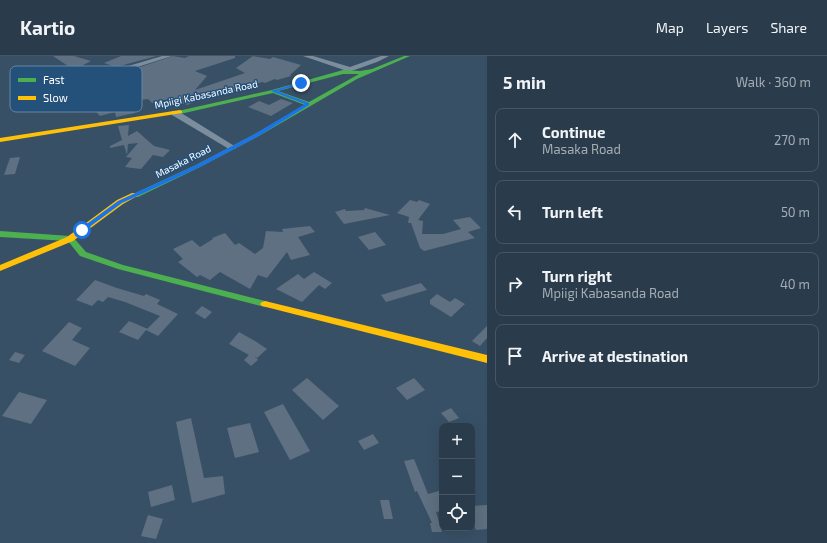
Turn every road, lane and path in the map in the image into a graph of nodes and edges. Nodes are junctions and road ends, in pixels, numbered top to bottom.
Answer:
1 (169, 56) edge
2 (306, 56) edge
3 (386, 56) edge
4 (408, 56) edge
5 (136, 66) edge
6 (346, 70) junction
7 (375, 70) junction
8 (273, 91) junction
9 (308, 104) junction
10 (175, 113) junction
11 (0, 140) edge
12 (232, 147) junction
13 (0, 234) edge
14 (70, 239) junction
15 (15, 263) junction
16 (0, 268) edge
17 (0, 274) edge
18 (487, 359) edge

1 - 5 street
2 - 6 street
3 - 6 street
4 - 7 main road
6 - 7 main road, Mpiigi Kabasanda Road
6 - 8 main road, Mpiigi Kabasanda Road
7 - 9 main road, Masaka Road
8 - 9 main road
8 - 10 main road, Mpiigi Kabasanda Road
9 - 12 main road, Masaka Road
10 - 11 main road, Mpiigi Kabasanda Road
10 - 12 street
12 - 14 main road, Masaka Road
13 - 14 main road
14 - 15 main road, Masaka Road
14 - 18 main road
15 - 16 main road, Masaka Road
15 - 17 street

